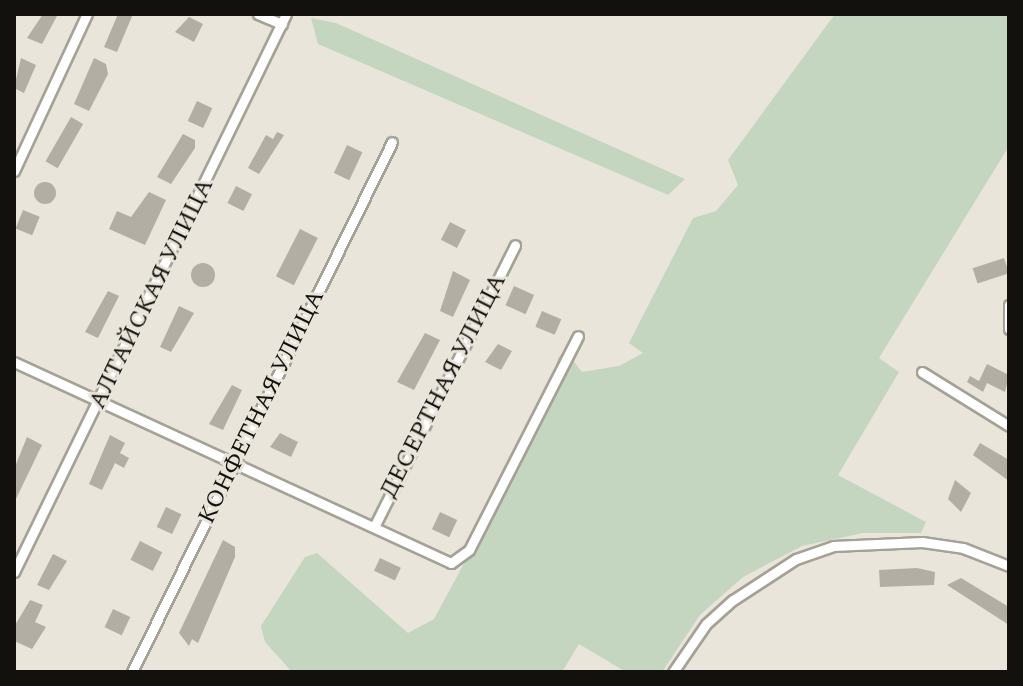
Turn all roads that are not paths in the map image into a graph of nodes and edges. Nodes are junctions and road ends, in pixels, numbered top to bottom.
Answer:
1 (87, 14) edge
2 (258, 14) edge
3 (284, 19) edge
4 (392, 142) dead end
5 (14, 171) edge
6 (515, 245) dead end
7 (1009, 305) edge
8 (1009, 329) edge
9 (578, 336) dead end
10 (14, 362) edge
11 (922, 372) dead end
12 (99, 400) junction
13 (1009, 426) edge
14 (235, 463) junction
15 (374, 527) junction
16 (1009, 566) edge
17 (14, 572) edge
18 (132, 672) edge
19 (673, 672) edge

1 - 5 street
2 - 3 street
3 - 12 street, АЛТАЙСКАЯ УЛИЦА
4 - 14 street, КОНФЕТНАЯ УЛИЦА
6 - 15 street, ДЕСЕРТНАЯ УЛИЦА
7 - 8 street
9 - 15 street
10 - 12 street
11 - 13 street
12 - 14 street
12 - 17 street, АЛТАЙСКАЯ УЛИЦА
14 - 15 street
14 - 18 street, КОНФЕТНАЯ УЛИЦА
16 - 19 street

